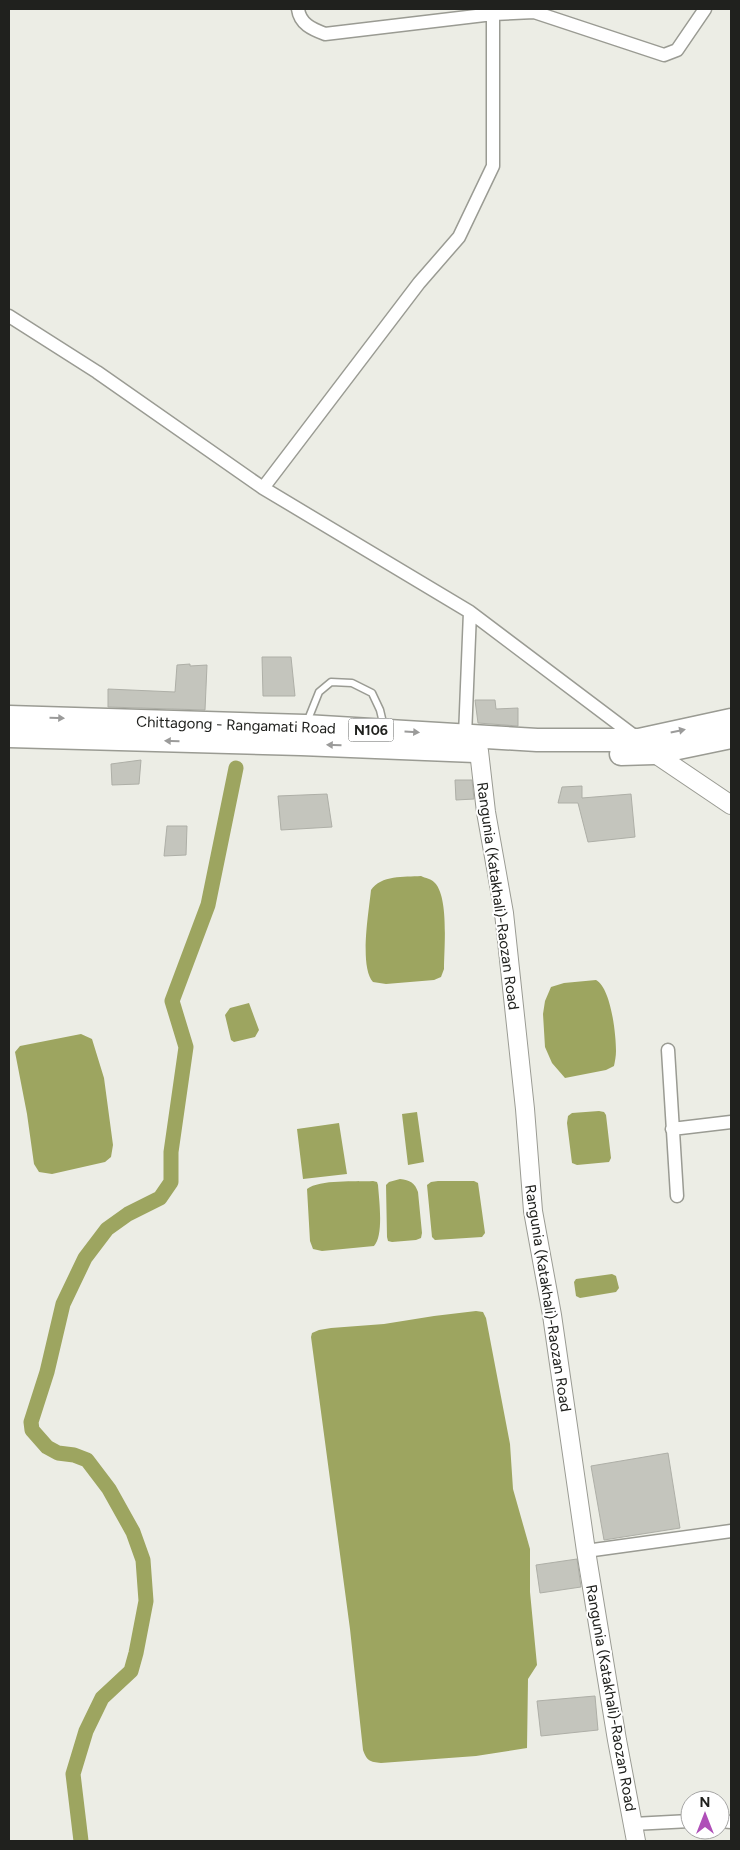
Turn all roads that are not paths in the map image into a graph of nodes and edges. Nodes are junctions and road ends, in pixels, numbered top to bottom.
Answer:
1 (298, 9) edge
2 (705, 9) edge
3 (493, 14) junction
4 (9, 316) edge
5 (263, 488) junction
6 (470, 612) junction
7 (9, 717) edge
8 (731, 720) edge
9 (305, 726) junction
10 (384, 731) junction
11 (9, 736) edge
12 (731, 737) edge
13 (472, 744) junction
14 (646, 747) junction
15 (731, 805) edge
16 (668, 1050) dead end
17 (731, 1122) edge
18 (672, 1129) junction
19 (677, 1196) dead end
20 (731, 1531) edge
21 (586, 1551) junction
22 (680, 1822) edge
23 (633, 1824) junction
24 (636, 1841) edge

1 - 3 street
2 - 3 street
3 - 5 street
4 - 5 street
5 - 6 street
6 - 13 street
6 - 14 street
7 -> 9 highway, Chittagong - Rangamati Road / N106
14 -> 8 highway, Chittagong - Rangamati Road / N106
9 - 10 highway, Chittagong - Rangamati Road / N106
9 - 10 lane
10 -> 13 highway, Chittagong - Rangamati Road / N106
13 -> 11 highway, Chittagong - Rangamati Road / N106
12 - 14 highway, Chittagong - Rangamati Road / N106
13 - 14 highway, Chittagong - Rangamati Road / N106
13 - 21 main road, Rangunia (Katakhali)-Raozan Road
14 - 15 main road
16 - 18 street
17 - 18 street
18 - 19 street
20 - 21 street
21 - 23 main road, Rangunia (Katakhali)-Raozan Road
22 - 23 street
23 - 24 main road, Rangunia (Katakhali)-Raozan Road

